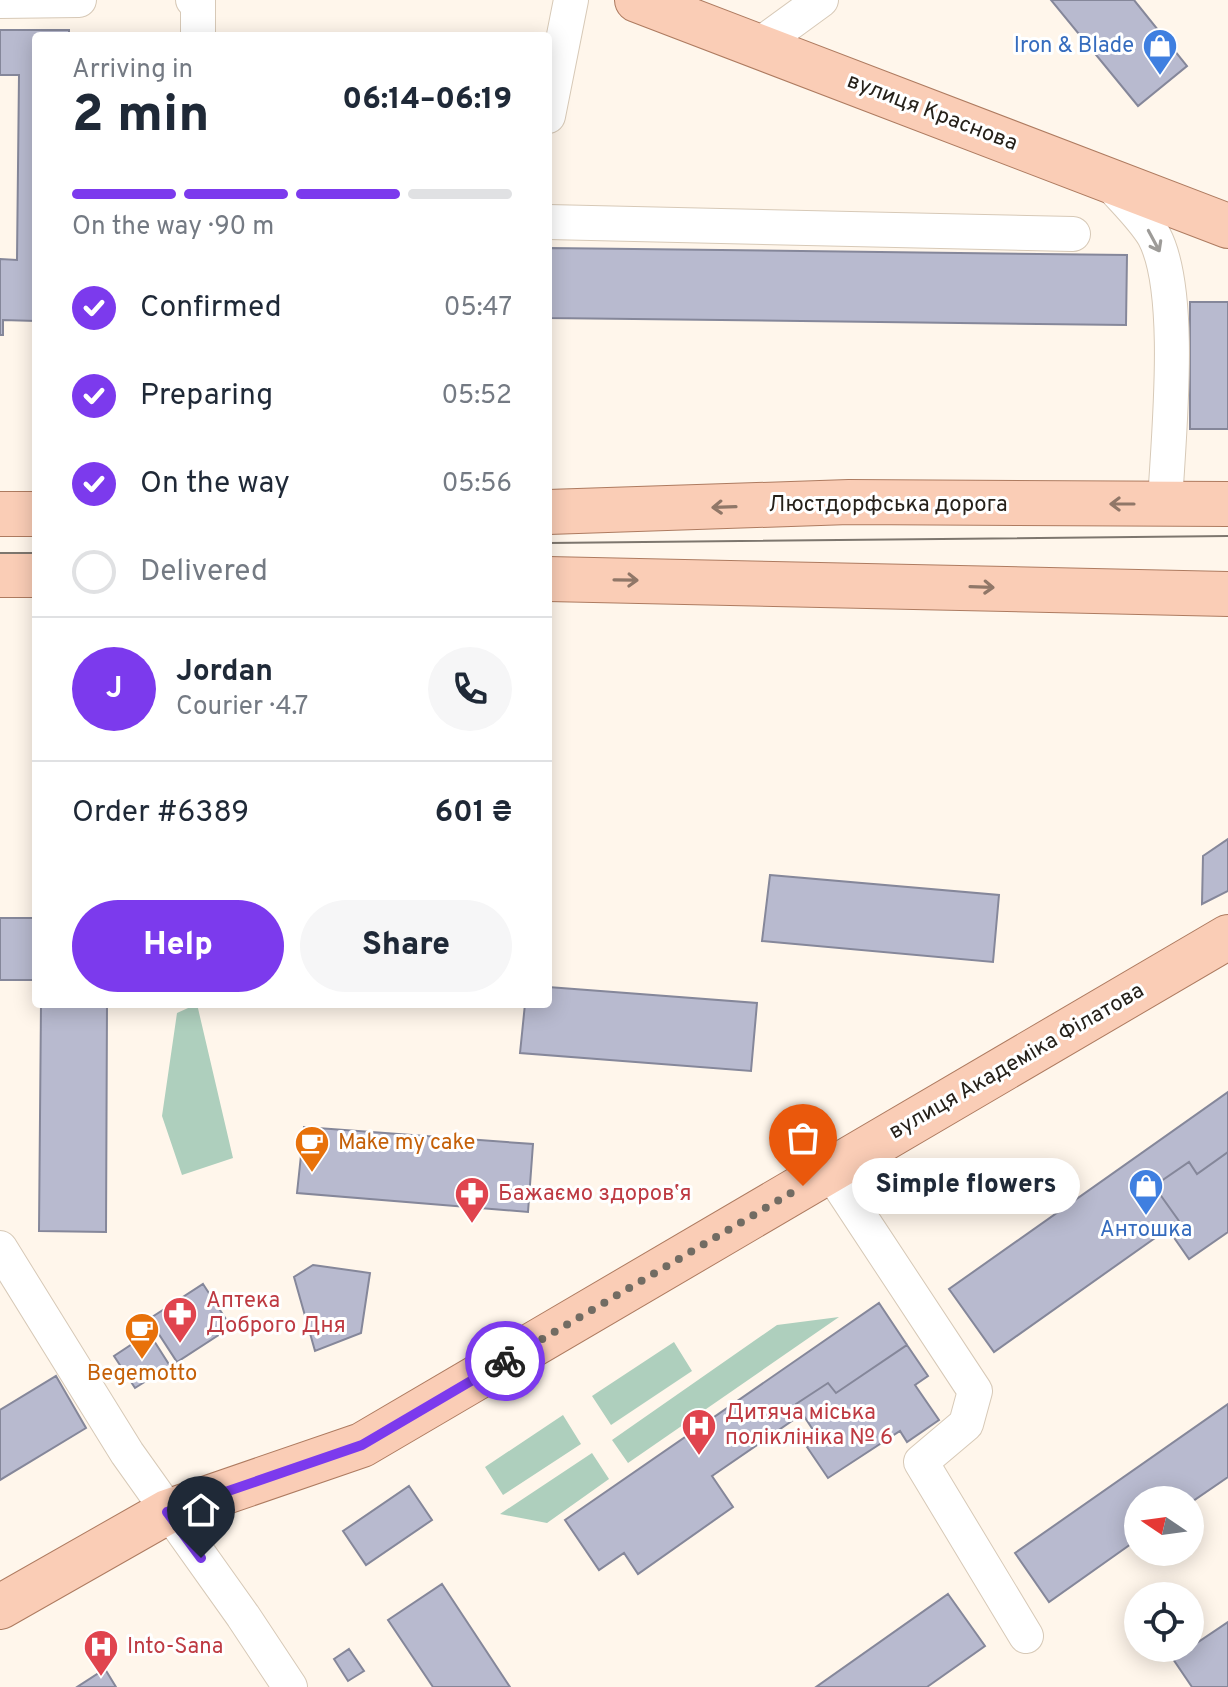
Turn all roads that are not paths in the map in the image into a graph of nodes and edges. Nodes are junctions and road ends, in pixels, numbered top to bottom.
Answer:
1 (79, 0) edge
2 (196, 0) edge
3 (571, 0) edge
4 (637, 0) edge
5 (821, 0) edge
6 (0, 1) edge
7 (198, 32) edge
8 (758, 46) junction
9 (552, 96) edge
10 (1106, 179) junction
11 (552, 222) edge
12 (1228, 226) edge
13 (1073, 234) dead end
14 (1165, 504) junction
15 (1228, 504) edge
16 (552, 512) edge
17 (0, 514) edge
18 (32, 514) edge
19 (0, 575) edge
20 (32, 575) edge
21 (552, 579) edge
22 (1228, 594) edge
23 (1228, 937) edge
24 (830, 1171) junction
25 (0, 1248) edge
26 (167, 1512) junction
27 (0, 1607) edge
28 (1026, 1636) dead end
29 (290, 1687) edge

1 - 6 street
2 - 7 street
3 - 9 street
4 - 8 main road, вулиця Краснова
5 - 8 street
8 - 10 main road, вулиця Краснова
10 - 12 main road, вулиця Краснова
10 -> 14 street
11 - 13 street
14 - 15 main road, Люстдорфська дорога
14 -> 16 main road, Люстдорфська дорога
17 - 18 main road
19 - 20 main road
21 -> 22 main road
23 - 24 main road, вулиця Академіка Філатова
24 - 26 main road, вулиця Академіка Філатова
24 - 28 street
25 - 26 street
26 - 27 main road, вулиця Академіка Філатова
26 - 29 street

